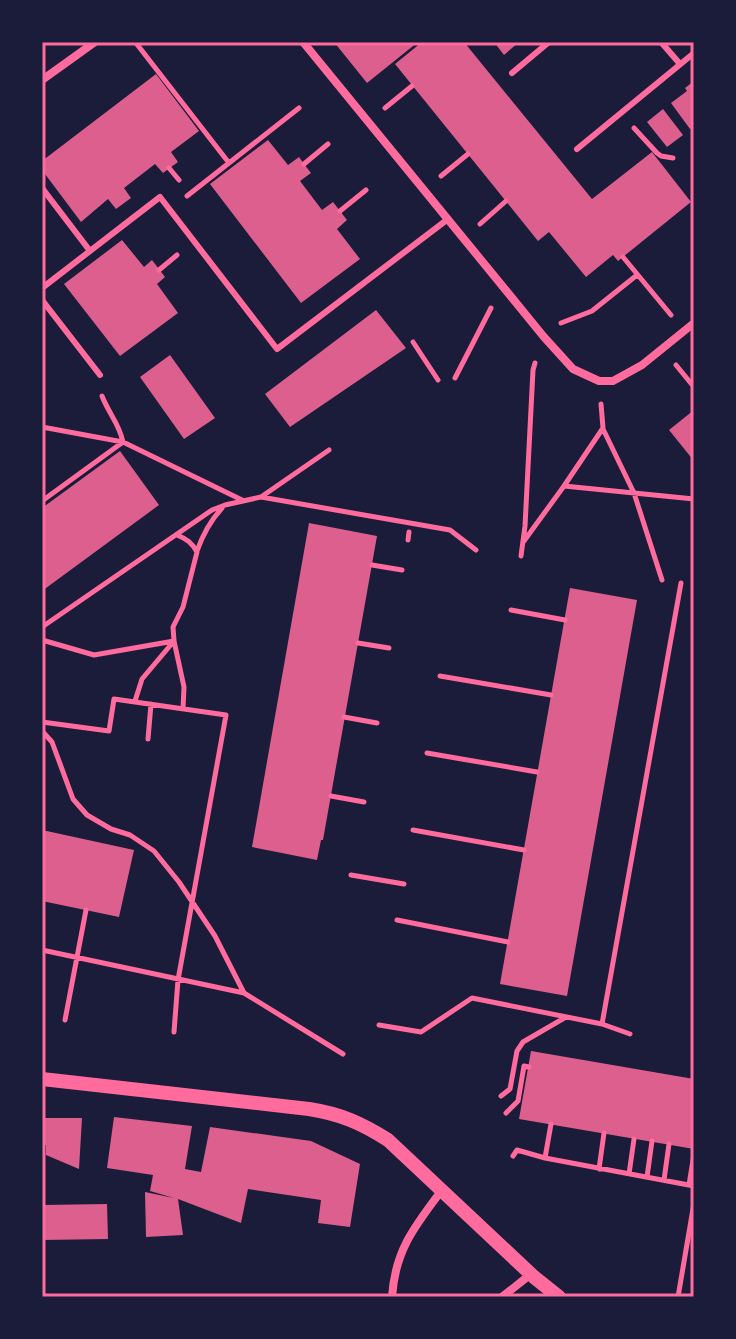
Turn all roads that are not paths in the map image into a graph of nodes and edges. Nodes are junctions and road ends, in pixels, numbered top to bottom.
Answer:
1 (95, 42) edge
2 (303, 42) edge
3 (549, 42) edge
4 (661, 42) edge
5 (694, 53) edge
6 (680, 64) junction
7 (512, 73) dead end
8 (42, 80) edge
9 (577, 149) dead end
10 (42, 188) edge
11 (448, 219) junction
12 (90, 251) junction
13 (42, 288) edge
14 (42, 300) edge
15 (694, 323) edge
16 (100, 375) road end
17 (42, 1079) edge
18 (442, 1189) junction
19 (531, 1274) junction
20 (392, 1297) edge
21 (502, 1297) edge
22 (559, 1297) edge

1 - 8 street
2 - 11 street
3 - 7 lane
4 - 6 lane
5 - 6 lane
6 - 9 lane
10 - 12 lane
11 - 12 lane
11 - 15 street
12 - 13 lane
14 - 16 lane
17 - 18 street
18 - 19 street
18 - 20 street
19 - 21 street
19 - 22 street

